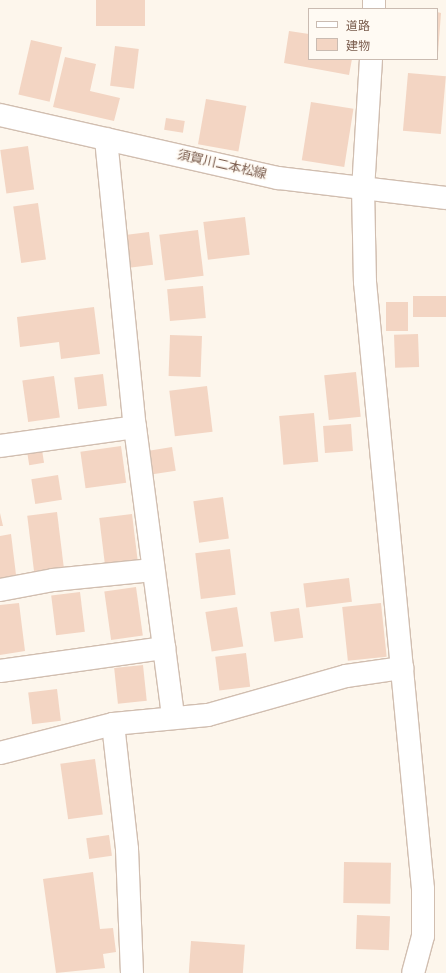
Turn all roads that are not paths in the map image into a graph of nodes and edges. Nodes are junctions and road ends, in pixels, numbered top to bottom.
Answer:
1 (371, 60) edge
2 (0, 115) edge
3 (106, 139) junction
4 (363, 188) junction
5 (446, 198) edge
6 (134, 427) junction
7 (0, 446) edge
8 (153, 570) junction
9 (0, 590) edge
10 (164, 648) junction
11 (402, 668) junction
12 (0, 671) edge
13 (173, 717) junction
14 (113, 724) junction
15 (0, 753) edge
16 (132, 973) edge
17 (413, 973) edge

1 - 4 street
2 - 3 street, 須賀川二本松線
3 - 4 street, 須賀川二本松線
3 - 6 street
4 - 5 street, 須賀川二本松線
4 - 11 street
6 - 7 street
6 - 8 street
8 - 9 street
8 - 10 street
10 - 12 street
10 - 13 street
11 - 13 street
11 - 17 street
13 - 14 street
14 - 15 street
14 - 16 street

